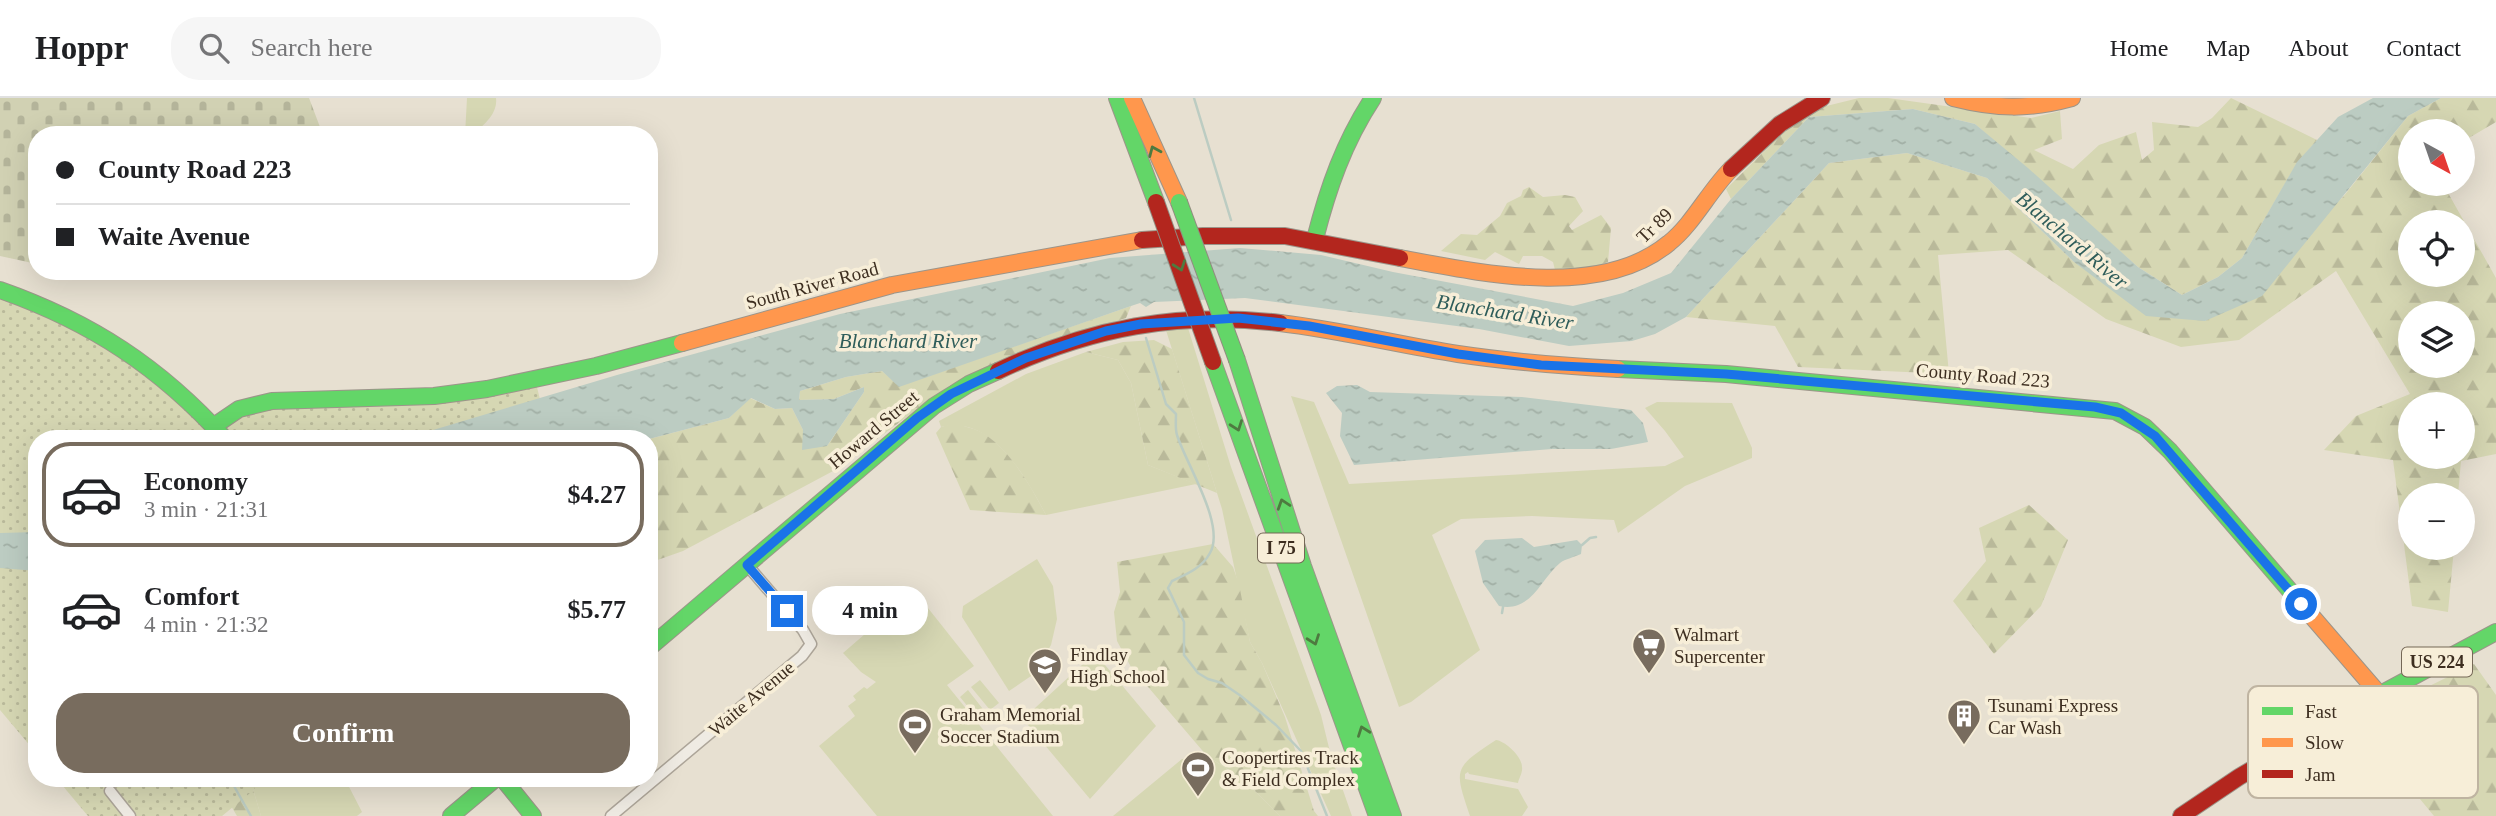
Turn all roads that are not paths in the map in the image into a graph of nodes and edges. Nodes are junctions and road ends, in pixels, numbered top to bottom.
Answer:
1 (1117, 98) edge
2 (1132, 98) edge
3 (1373, 98) edge
4 (1822, 98) edge
5 (1953, 98) edge
6 (2072, 98) edge
7 (1315, 239) junction
8 (1428, 262) joint
9 (0, 290) edge
10 (1458, 354) joint
11 (214, 426) junction
12 (217, 430) edge
13 (747, 565) junction
14 (2496, 632) edge
15 (658, 640) edge
16 (2372, 686) edge
17 (2394, 686) edge
18 (1348, 734) junction
19 (2248, 772) edge
20 (658, 777) edge
21 (486, 787) edge
22 (509, 787) edge
23 (646, 787) edge
24 (110, 791) dead end
25 (130, 816) edge
26 (452, 816) edge
27 (533, 816) edge
28 (611, 816) edge
29 (1370, 816) edge
30 (1377, 816) edge
31 (1396, 816) edge
32 (2181, 816) edge

1 -> 18 main road, I 75, bridge
31 -> 2 main road, I 75, bridge
3 - 7 main road
4 - 8 main road, Tr 89
5 - 6 main road
7 - 8 main road, South River Road
7 - 11 main road, South River Road
9 - 11 main road
10 - 13 main road, Howard Street
10 - 16 main road, County Road 223
11 - 12 main road
13 - 15 main road, Howard Street
13 - 20 street, Waite Avenue
14 - 17 main road, US 224
18 - 29 main road
18 - 30 main road, I 75
19 - 32 main road, US 224
21 - 26 main road
22 - 27 main road
23 - 28 street, Waite Avenue
24 - 25 street

